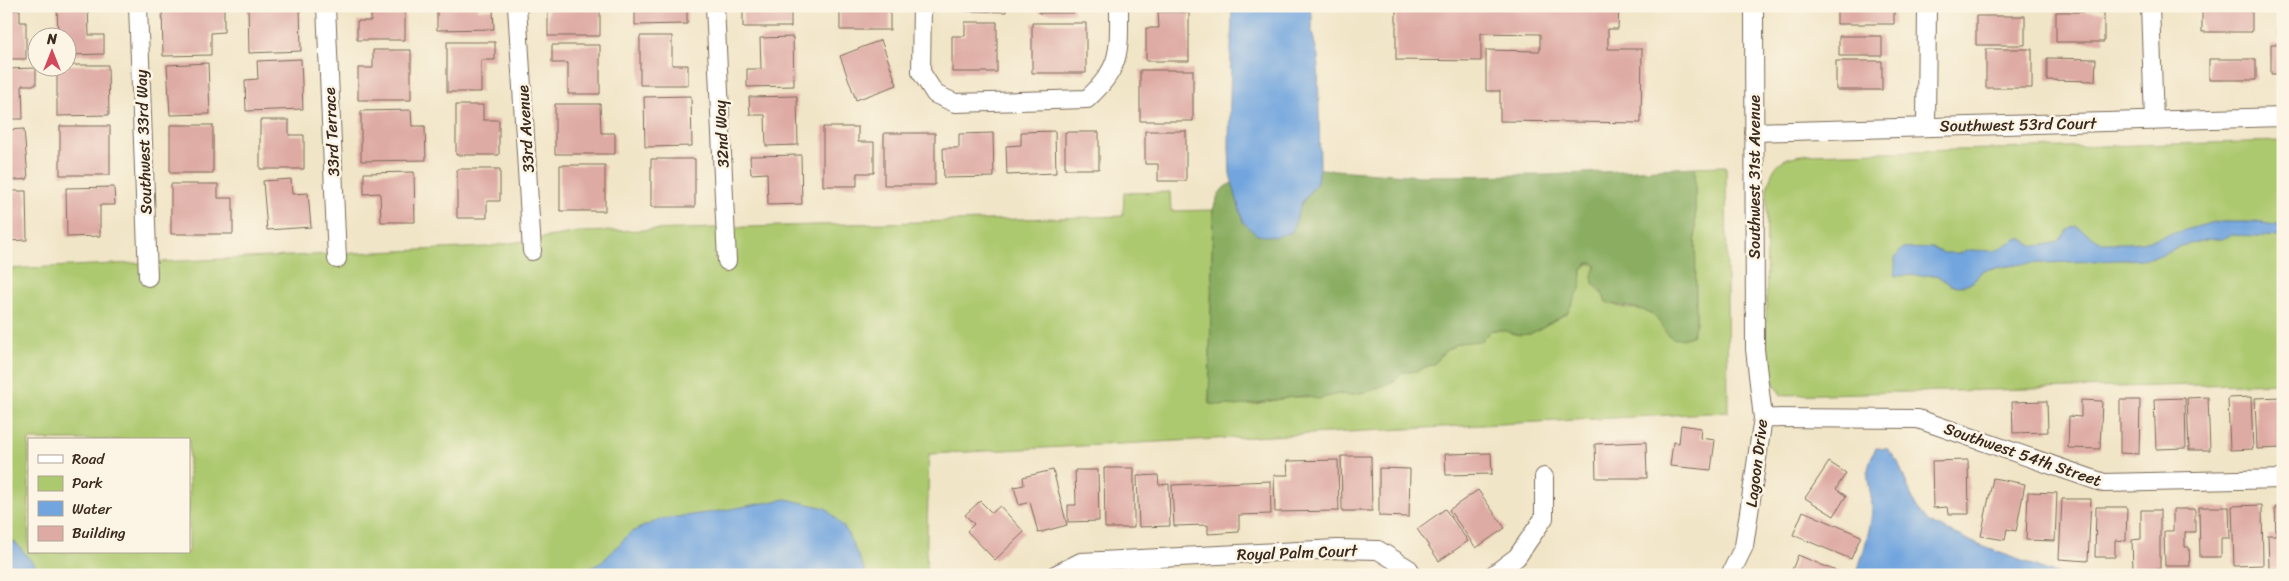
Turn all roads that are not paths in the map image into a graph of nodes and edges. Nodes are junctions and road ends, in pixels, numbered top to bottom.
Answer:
1 (138, 6) edge
2 (326, 6) edge
3 (517, 6) edge
4 (715, 6) edge
5 (922, 6) edge
6 (1119, 6) edge
7 (1754, 6) edge
8 (1927, 6) edge
9 (2150, 6) edge
10 (2283, 117) edge
11 (2154, 121) junction
12 (1926, 126) junction
13 (1754, 132) junction
14 (532, 251) dead end
15 (337, 259) dead end
16 (727, 261) dead end
17 (148, 277) dead end
18 (1755, 349) joint
19 (1763, 418) junction
20 (1544, 477) dead end
21 (2283, 479) edge
22 (1056, 574) edge
23 (1412, 575) edge
24 (1493, 575) edge
25 (1730, 575) edge

1 - 17 street, Southwest 33rd Way
2 - 15 street, 33rd Terrace
3 - 14 street, 33rd Avenue
4 - 16 street, 32nd Way
5 - 6 street
7 - 13 street, Southwest 31st Avenue
8 - 12 street
9 - 11 street
10 - 11 street, Southwest 53rd Court
11 - 12 street, Southwest 53rd Court
12 - 13 street, Southwest 53rd Court
13 - 18 street, Southwest 31st Avenue
18 - 19 street, Lagoon Drive
19 - 21 street, Southwest 54th Street
19 - 25 street, Lagoon Drive
20 - 24 street
22 - 23 street, Royal Palm Court

